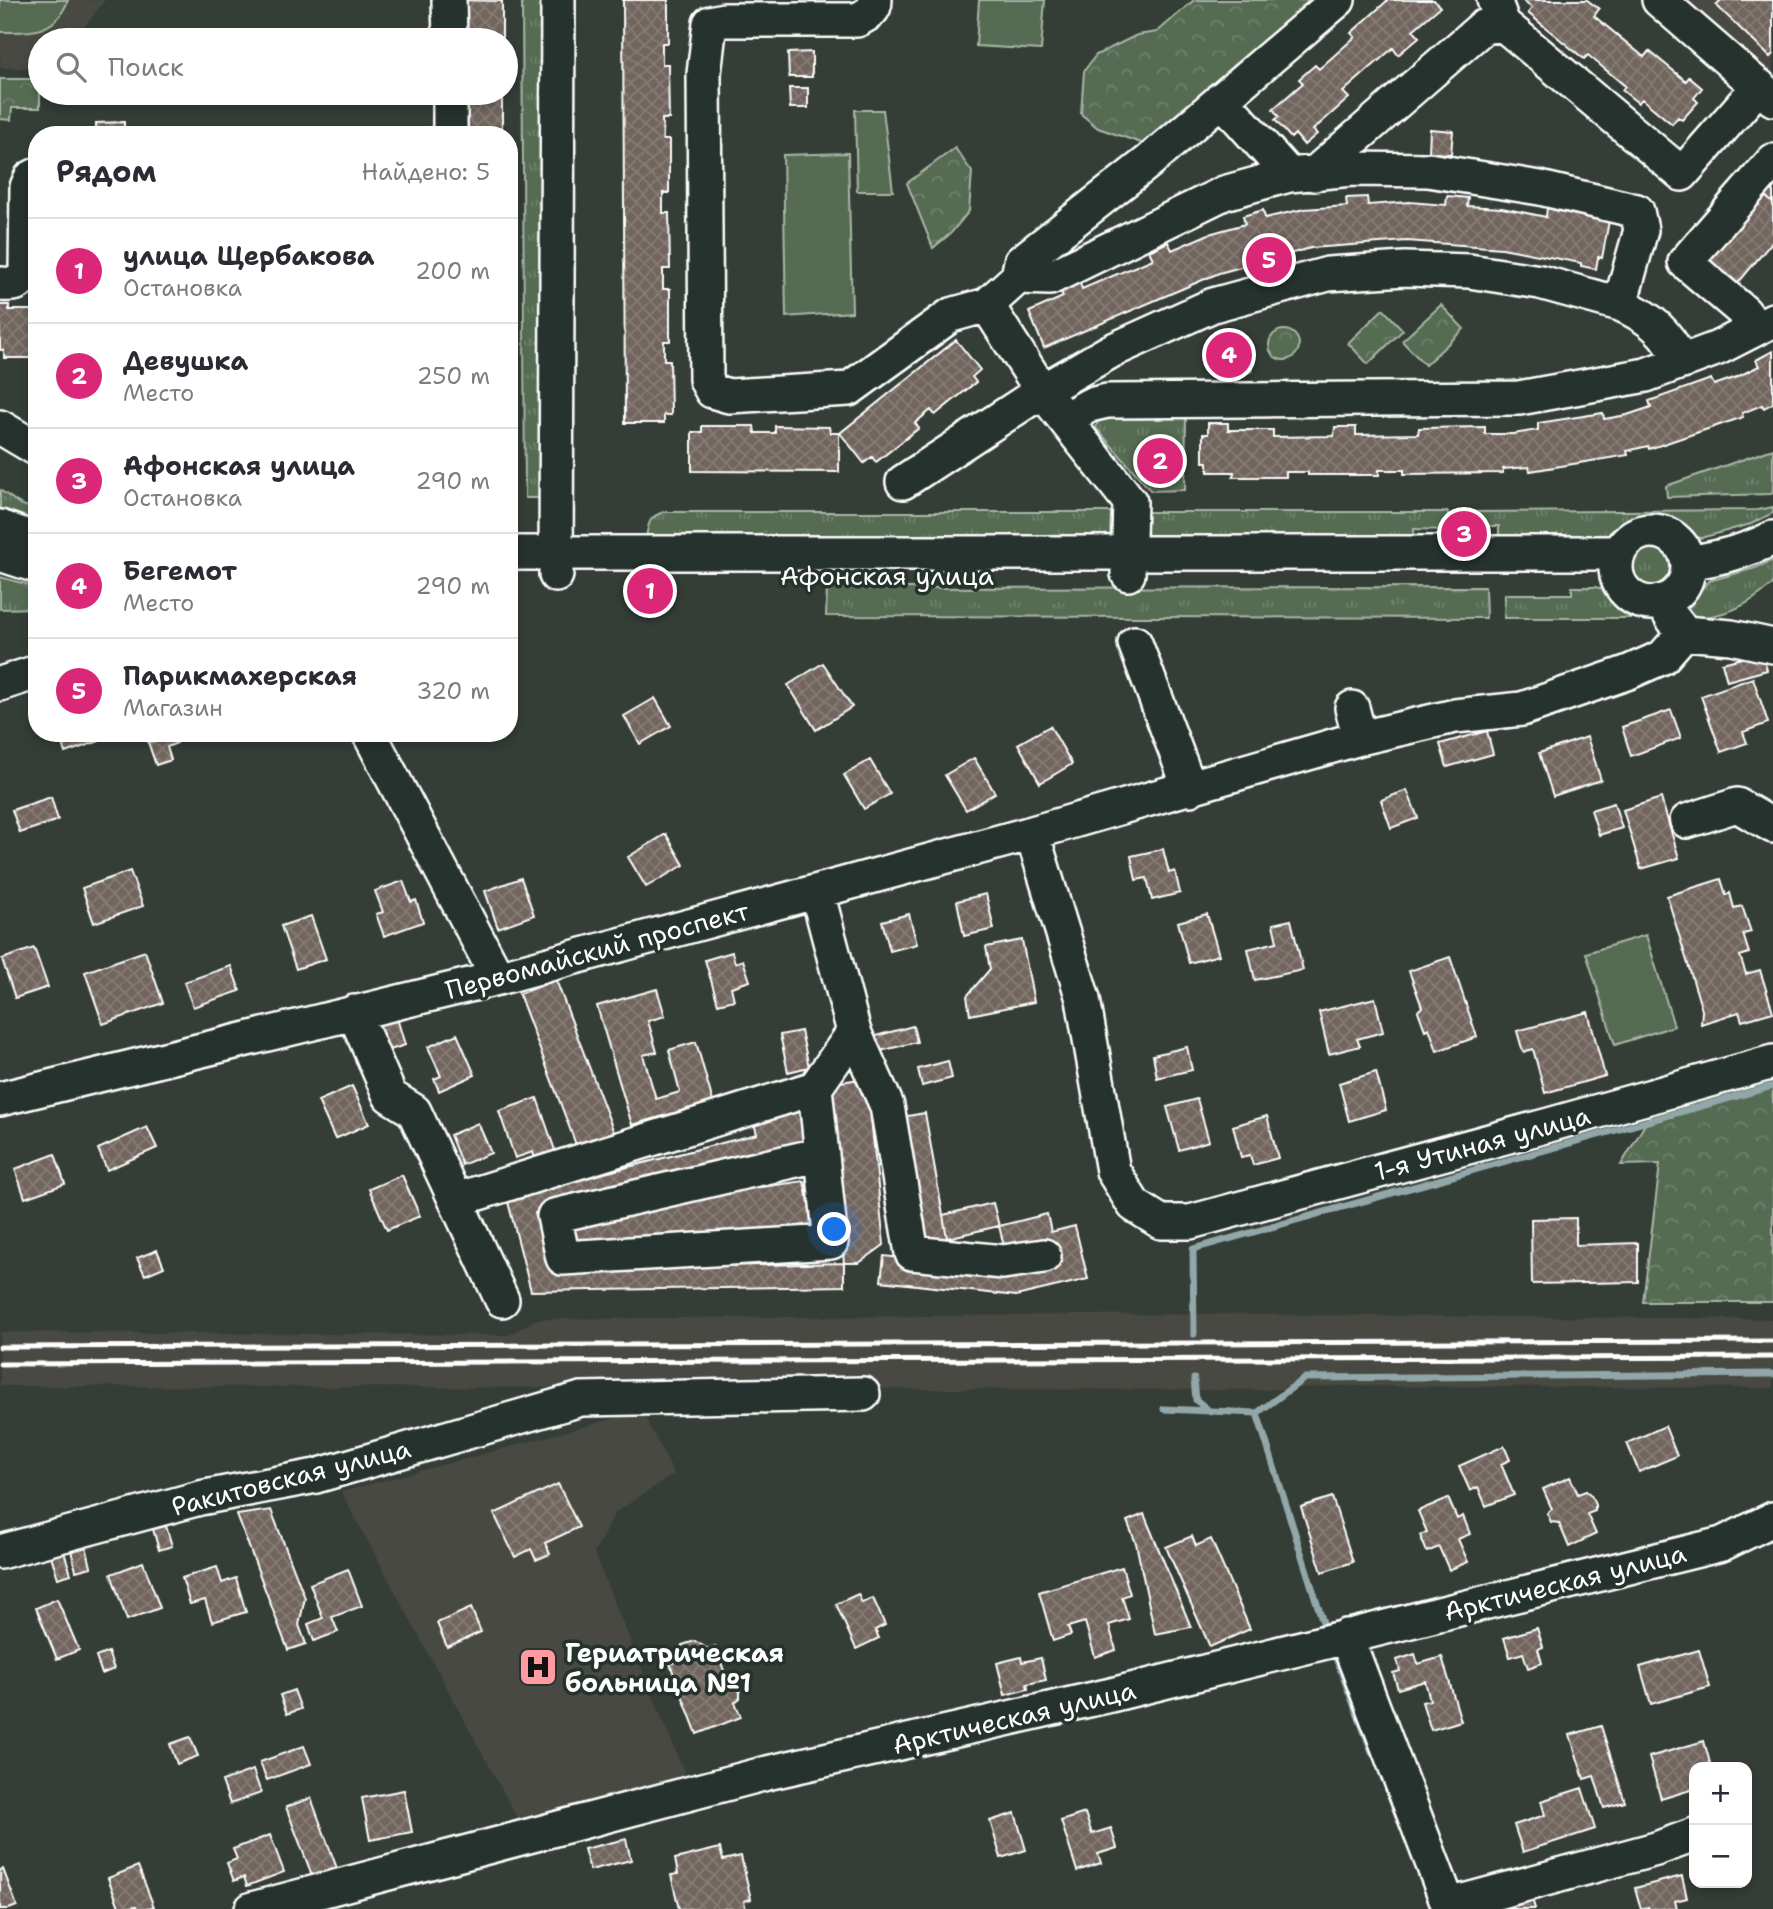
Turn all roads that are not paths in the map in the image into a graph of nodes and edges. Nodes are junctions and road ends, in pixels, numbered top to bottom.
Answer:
1 (449, 0) edge
2 (558, 0) edge
3 (875, 0) edge
4 (1338, 0) edge
5 (1674, 7) edge
6 (1499, 12) edge
7 (450, 28) edge
8 (1766, 92) edge
9 (1221, 100) junction
10 (450, 105) edge
11 (450, 126) edge
12 (1773, 160) edge
13 (1301, 175) junction
14 (28, 185) edge
15 (1018, 278) junction
16 (0, 284) edge
17 (1620, 304) junction
18 (987, 305) junction
19 (1765, 324) edge
20 (1682, 362) junction
21 (1042, 391) junction
22 (1065, 419) junction
23 (0, 427) edge
24 (28, 444) edge
25 (903, 482) dead end
26 (0, 527) edge
27 (28, 537) edge
28 (1773, 538) edge
29 (0, 554) edge
30 (518, 555) edge
31 (28, 563) edge
32 (1617, 563) junction
33 (1688, 563) junction
34 (556, 564) junction
35 (1128, 564) junction
36 (518, 574) edge
37 (1661, 603) junction
38 (1669, 634) junction
39 (1135, 643) dead end
40 (1773, 646) edge
41 (28, 676) edge
42 (0, 684) edge
43 (374, 742) edge
44 (1190, 789) junction
45 (1687, 821) dead end
46 (1773, 826) edge
47 (1032, 833) junction
48 (817, 891) junction
49 (498, 978) junction
50 (354, 1012) junction
51 (854, 1032) junction
52 (1773, 1062) edge
53 (816, 1088) junction
54 (0, 1099) edge
55 (822, 1154) junction
56 (456, 1200) junction
57 (1044, 1256) dead end
58 (502, 1300) dead end
59 (863, 1394) dead end
60 (1773, 1519) edge
61 (0, 1552) edge
62 (1346, 1636) junction
63 (1689, 1837) edge
64 (1449, 1907) edge
65 (252, 1909) edge

1 - 7 street
2 - 34 street
3 - 18 street
4 - 9 street
5 - 8 street
6 - 8 street
6 - 13 street
9 - 13 street
9 - 15 street
10 - 11 street
12 - 19 street
13 - 15 street
13 - 17 street
14 - 16 street
15 - 18 street
17 - 20 street
17 - 21 street
18 - 21 street
19 - 20 street
20 - 22 street
21 - 22 street
21 - 25 street
22 - 35 street
23 - 24 street
26 - 27 street
28 - 33 street
29 - 31 street
30 - 34 street, Афонская улица
32 - 33 street
32 - 35 street, Афонская улица
32 - 37 street
33 - 37 street
34 - 35 street, Афонская улица
34 - 36 street, Афонская улица
37 - 38 street
38 - 40 street
38 - 44 street, Первомайский проспект
39 - 44 street
41 - 42 street
43 - 49 street
44 - 47 street, Первомайский проспект
45 - 46 street
47 - 48 street, Первомайский проспект
47 - 52 street, 1-я Утиная улица
48 - 49 street, Первомайский проспект
48 - 51 street
49 - 50 street, Первомайский проспект
50 - 54 street, Первомайский проспект
50 - 56 street
51 - 53 street
51 - 57 street
53 - 55 street
53 - 56 street
55 - 55 street
56 - 58 street
59 - 61 street, Ракитовская улица
60 - 62 street, Арктическая улица
62 - 64 street
62 - 65 street, Арктическая улица
63 - 64 street

